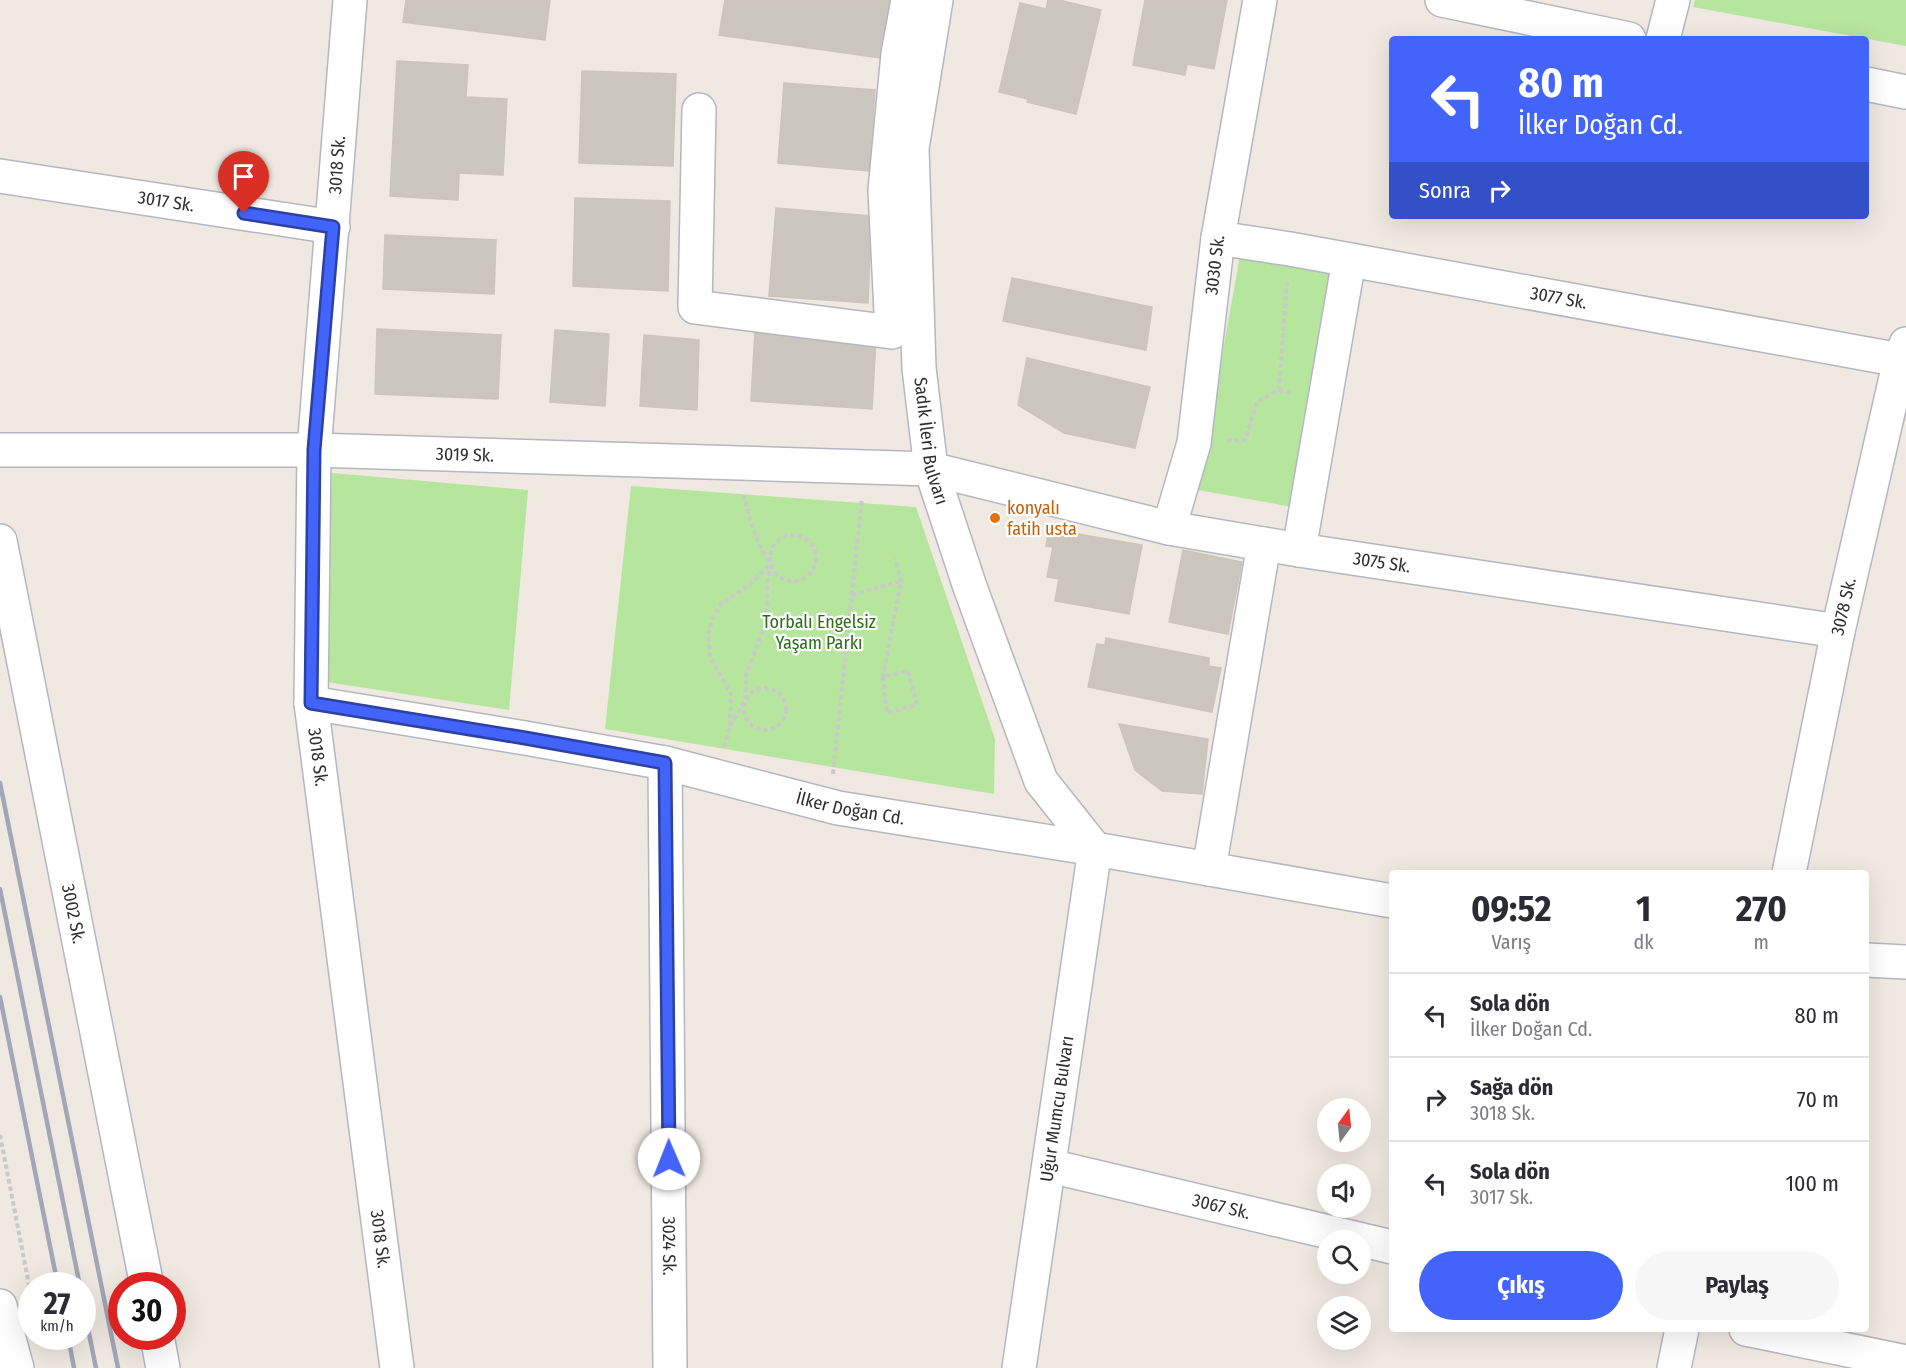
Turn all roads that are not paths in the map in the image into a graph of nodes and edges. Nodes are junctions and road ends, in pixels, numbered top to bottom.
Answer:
1 (350, 0) edge
2 (908, 0) edge
3 (936, 0) edge
4 (1260, 0) edge
5 (1442, 0) edge
6 (1673, 0) edge
7 (1615, 36) edge
8 (1664, 36) edge
9 (1869, 85) edge
10 (1906, 92) edge
11 (699, 110) dead end
12 (0, 176) edge
13 (333, 227) junction
14 (1218, 238) junction
15 (1349, 260) junction
16 (1903, 352) edge
17 (0, 450) edge
18 (314, 450) junction
19 (931, 470) junction
20 (1169, 528) junction
21 (0, 541) edge
22 (1264, 544) junction
23 (1299, 550) junction
24 (1838, 631) junction
25 (311, 703) junction
26 (665, 763) junction
27 (1095, 849) junction
28 (1209, 868) junction
29 (1790, 870) edge
30 (1389, 900) edge
31 (1869, 960) edge
32 (1906, 962) edge
33 (1050, 1166) junction
34 (1389, 1246) edge
35 (144, 1272) edge
36 (0, 1306) edge
37 (1681, 1332) edge
38 (1761, 1332) edge
39 (160, 1350) edge
40 (1906, 1362) edge
41 (17, 1368) edge
42 (164, 1368) edge
43 (397, 1368) edge
44 (670, 1368) edge
45 (1019, 1368) edge
46 (1674, 1368) edge

1 - 13 street, 3018 Sk.
2 - 11 street
3 - 19 street, Sadık İleri Bulvarı
4 - 14 street, 3030 Sk.
5 - 7 street
6 - 8 street
9 - 10 street
12 - 13 street, 3017 Sk.
13 - 18 street, 3018 Sk.
14 - 15 street, 3077 Sk.
14 - 20 street, 3030 Sk.
15 - 16 street, 3077 Sk.
15 - 23 street
16 - 24 street, 3078 Sk.
17 - 18 street, 3019 Sk.
18 - 19 street, 3019 Sk.
18 - 25 street, 3018 Sk.
19 - 20 street, 3075 Sk.
19 - 27 street, Sadık İleri Bulvarı
20 - 22 street, 3075 Sk.
21 - 35 street, 3002 Sk.
22 - 23 street, 3075 Sk.
22 - 28 street
23 - 24 street, 3075 Sk.
24 - 29 street, 3078 Sk.
25 - 26 street, İlker Doğan Cd.
25 - 43 street, 3018 Sk.
26 - 27 street, İlker Doğan Cd.
26 - 44 street, 3024 Sk.
27 - 28 street, İlker Doğan Cd.
27 - 33 street, Uğur Mumcu Bulvarı
28 - 30 street, İlker Doğan Cd.
31 - 32 street
33 - 34 street, 3067 Sk.
33 - 45 street, Uğur Mumcu Bulvarı
36 - 41 street
37 - 46 street
38 - 40 street
39 - 42 street

